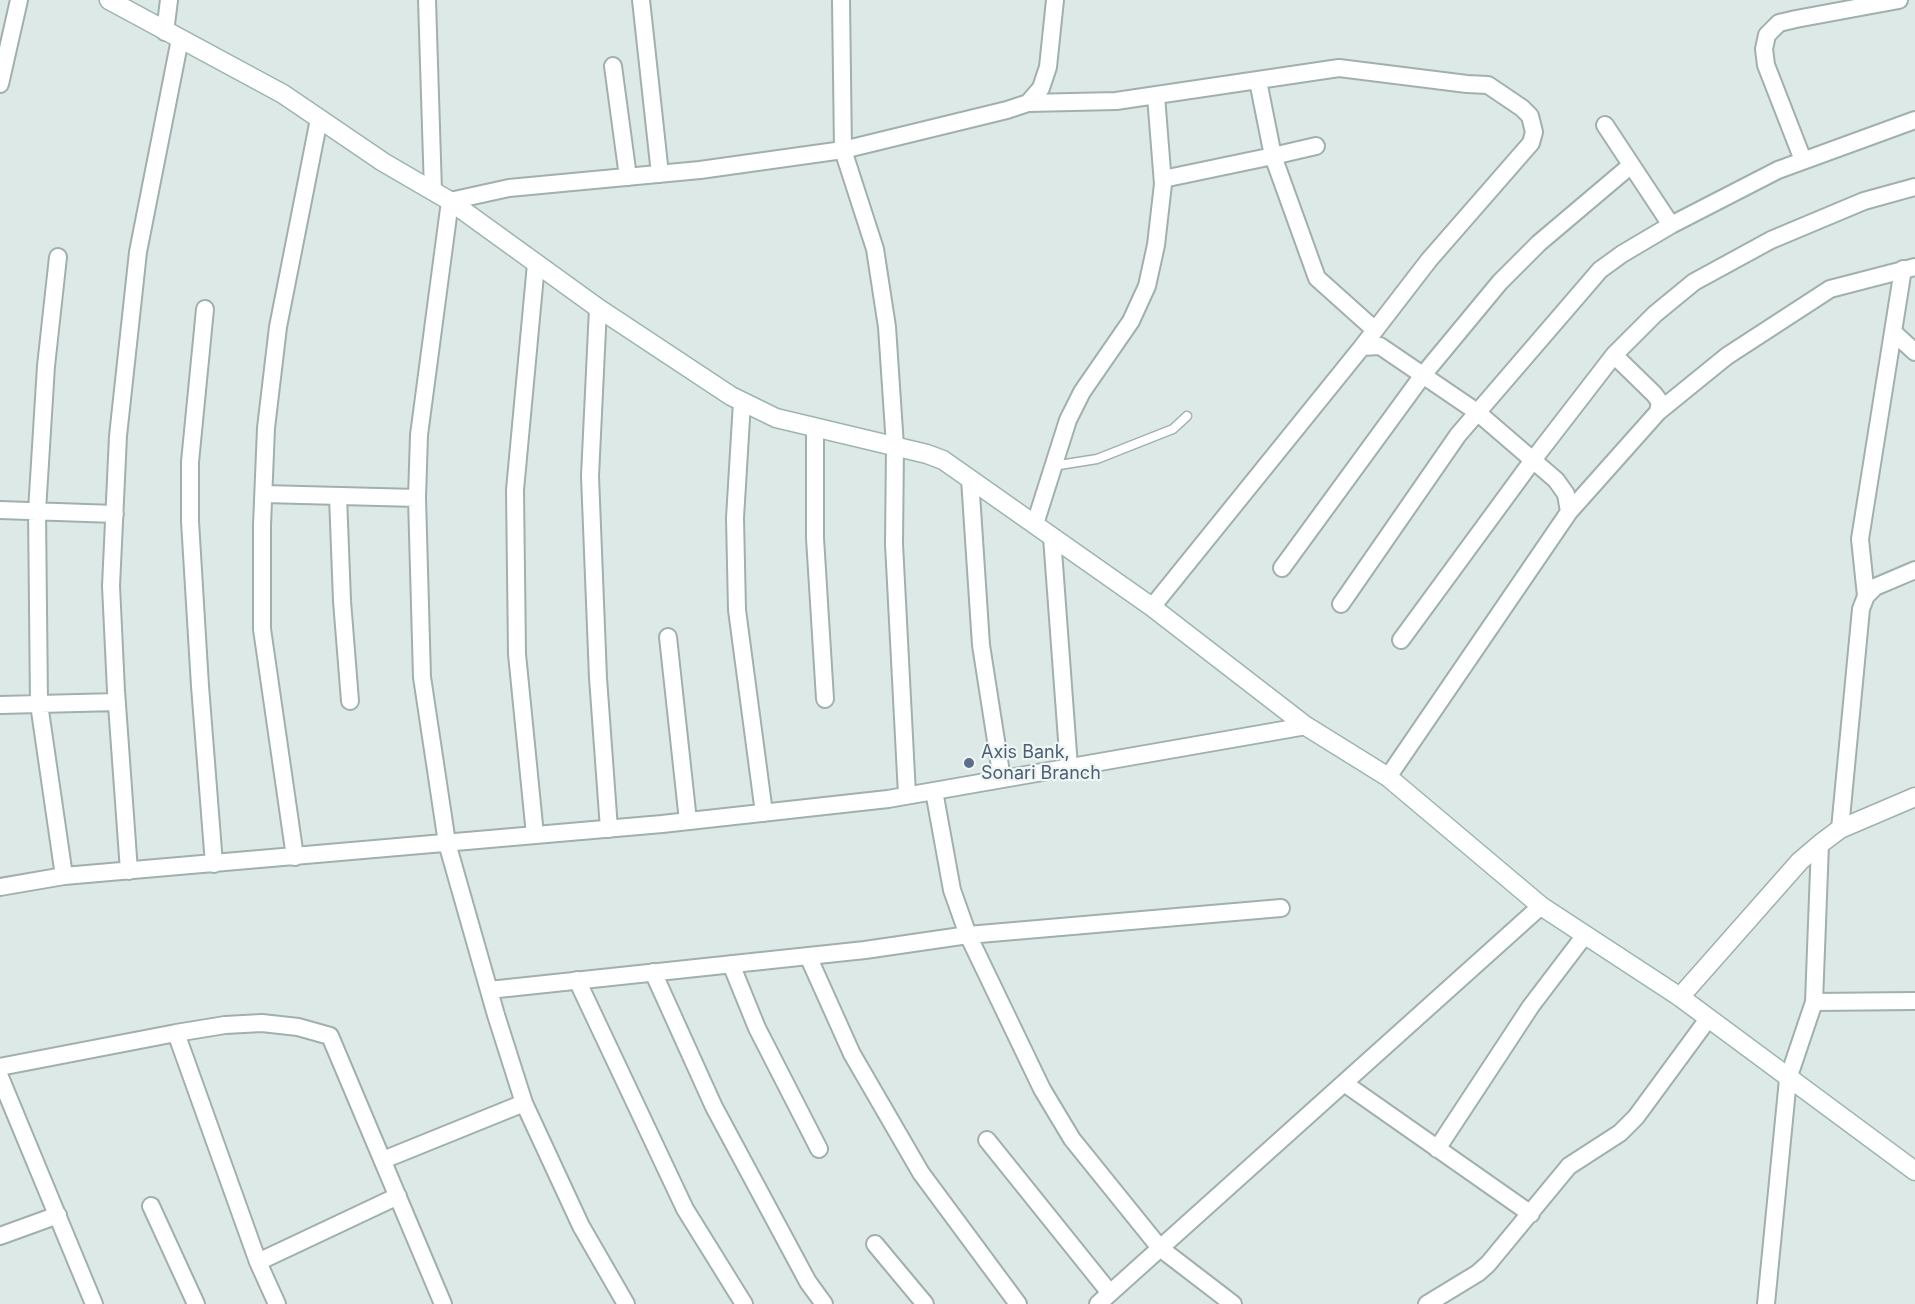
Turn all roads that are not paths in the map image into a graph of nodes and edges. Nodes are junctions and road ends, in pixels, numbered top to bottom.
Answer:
1 (19, 0) edge
2 (109, 0) edge
3 (170, 0) edge
4 (427, 0) edge
5 (641, 0) edge
6 (842, 0) edge
7 (1055, 0) edge
8 (1899, 0) edge
9 (172, 35) junction
10 (613, 66) dead end
11 (1258, 81) junction
12 (0, 84) edge
13 (1156, 96) junction
14 (1028, 103) junction
15 (319, 119) junction
16 (1915, 120) edge
17 (1605, 125) dead end
18 (1316, 146) dead end
19 (843, 150) junction
20 (1273, 156) junction
21 (1803, 160) junction
22 (1630, 166) junction
23 (660, 174) junction
24 (628, 177) junction
25 (1163, 179) junction
26 (1915, 187) edge
27 (433, 191) junction
28 (450, 201) junction
29 (1671, 225) junction
30 (58, 257) dead end
31 (536, 264) junction
32 (1909, 268) edge
33 (598, 308) junction
34 (206, 309) dead end
35 (1375, 330) junction
36 (1893, 332) junction
37 (1362, 347) junction
38 (1915, 352) edge
39 (1614, 355) junction
40 (1423, 375) junction
41 (742, 402) junction
42 (1477, 412) junction
43 (1658, 412) junction
44 (1187, 416) dead end
45 (816, 428) junction
46 (895, 447) junction
47 (1533, 460) junction
48 (1053, 466) junction
49 (970, 479) junction
50 (264, 494) junction
51 (338, 496) junction
52 (417, 498) junction
53 (0, 510) edge
54 (37, 512) junction
55 (1569, 512) junction
56 (115, 514) junction
57 (1035, 524) junction
58 (1052, 537) junction
59 (1282, 568) dead end
60 (1915, 570) edge
61 (1866, 596) junction
62 (1341, 604) dead end
63 (1152, 607) junction
64 (668, 637) dead end
65 (1401, 640) dead end
66 (825, 699) dead end
67 (350, 701) dead end
68 (117, 702) junction
69 (39, 704) junction
70 (0, 705) edge
71 (1306, 726) junction
72 (1069, 767) junction
73 (1388, 777) junction
74 (1002, 779) junction
75 (934, 791) junction
76 (907, 795) junction
77 (1915, 796) edge
78 (764, 813) junction
79 (688, 821) junction
80 (609, 829) junction
81 (1840, 829) junction
82 (535, 835) junction
83 (447, 843) junction
84 (1820, 844) junction
85 (295, 857) junction
86 (214, 864) junction
87 (129, 871) junction
88 (64, 876) junction
89 (0, 887) edge
90 (1542, 906) junction
91 (1281, 908) dead end
92 (968, 935) junction
93 (1585, 935) junction
94 (808, 956) junction
95 (731, 964) junction
96 (653, 972) junction
97 (577, 980) junction
98 (489, 990) junction
99 (1680, 997) junction
100 (1915, 1001) edge
101 (1814, 1002) junction
102 (1708, 1019) junction
103 (176, 1033) junction
104 (0, 1067) edge
105 (0, 1077) edge
106 (1788, 1079) junction
107 (1344, 1083) junction
108 (524, 1103) junction
109 (987, 1140) dead end
110 (819, 1149) dead end
111 (1437, 1149) junction
112 (383, 1160) junction
113 (1915, 1171) edge
114 (398, 1196) junction
115 (151, 1206) dead end
116 (1531, 1214) junction
117 (58, 1215) junction
118 (0, 1236) edge
119 (875, 1244) dead end
120 (1160, 1248) junction
121 (258, 1262) junction
122 (1104, 1298) edge
123 (94, 1304) edge
124 (196, 1304) edge
125 (277, 1304) edge
126 (443, 1304) edge
127 (626, 1304) edge
128 (744, 1304) edge
129 (824, 1304) edge
130 (925, 1304) edge
131 (1018, 1304) edge
132 (1233, 1304) edge
133 (1427, 1304) edge
134 (1766, 1304) edge

1 - 12 street
2 - 9 main road
3 - 9 street
4 - 27 street
5 - 23 street
6 - 19 street
7 - 14 street
8 - 21 street
9 - 15 main road
9 - 56 street
10 - 24 street
11 - 13 street
11 - 20 street
11 - 35 street
13 - 14 street
13 - 25 street
14 - 19 street
15 - 27 main road
15 - 50 street
16 - 21 street
17 - 22 street
18 - 20 street
19 - 23 street
19 - 46 street
20 - 25 street
20 - 35 street
21 - 29 street
22 - 29 street
22 - 40 street
23 - 24 street
24 - 28 street
25 - 48 street
26 - 39 street
27 - 28 main road
28 - 31 main road
28 - 52 street
29 - 42 street
30 - 54 street
31 - 33 main road
31 - 82 street
32 - 36 street
32 - 43 street
33 - 41 main road
33 - 80 street
34 - 86 street
35 - 37 street
36 - 38 street
36 - 61 street
37 - 40 street
37 - 63 street
39 - 43 street
39 - 47 street
40 - 42 street
40 - 59 street
41 - 45 main road
41 - 78 street
42 - 47 street
42 - 62 street
43 - 55 street
44 - 48 lane
45 - 46 main road
45 - 66 street
46 - 49 main road
46 - 76 street
47 - 55 street
47 - 65 street
48 - 57 street
49 - 57 main road
49 - 74 street
50 - 51 street
50 - 85 street
51 - 52 street
51 - 67 street
52 - 83 street
53 - 54 street
54 - 56 street
54 - 69 street
55 - 73 street
56 - 68 street
57 - 58 main road
58 - 63 main road
58 - 72 street
60 - 61 street
61 - 81 street
63 - 71 main road
64 - 79 street
68 - 69 street
68 - 87 street
69 - 70 street
69 - 88 street
71 - 72 street
71 - 73 main road
72 - 74 street
73 - 90 main road
74 - 75 street
75 - 76 street
75 - 92 street
76 - 78 street
77 - 81 main road
78 - 79 street
79 - 80 street
80 - 82 street
81 - 84 main road
82 - 83 street
83 - 85 street
83 - 98 street
84 - 99 main road
84 - 101 street
85 - 86 street
86 - 87 street
87 - 88 street
88 - 89 street
90 - 93 main road
90 - 107 street
91 - 92 street
92 - 94 street
92 - 120 street
93 - 99 main road
93 - 111 street
94 - 95 street
94 - 131 street
95 - 96 street
95 - 110 street
96 - 97 street
96 - 129 street
97 - 98 street
97 - 128 street
98 - 108 street
99 - 102 main road
100 - 101 street
101 - 106 street
102 - 106 main road
102 - 116 street
103 - 104 street
103 - 112 street
103 - 121 street
105 - 117 street
106 - 113 main road
106 - 134 street
107 - 111 street
107 - 120 street
108 - 112 street
108 - 127 street
109 - 122 street
111 - 116 street
112 - 114 street
114 - 121 street
114 - 126 street
115 - 124 street
116 - 133 street
117 - 118 street
117 - 123 street
119 - 130 street
120 - 122 street
120 - 132 street
121 - 125 street

